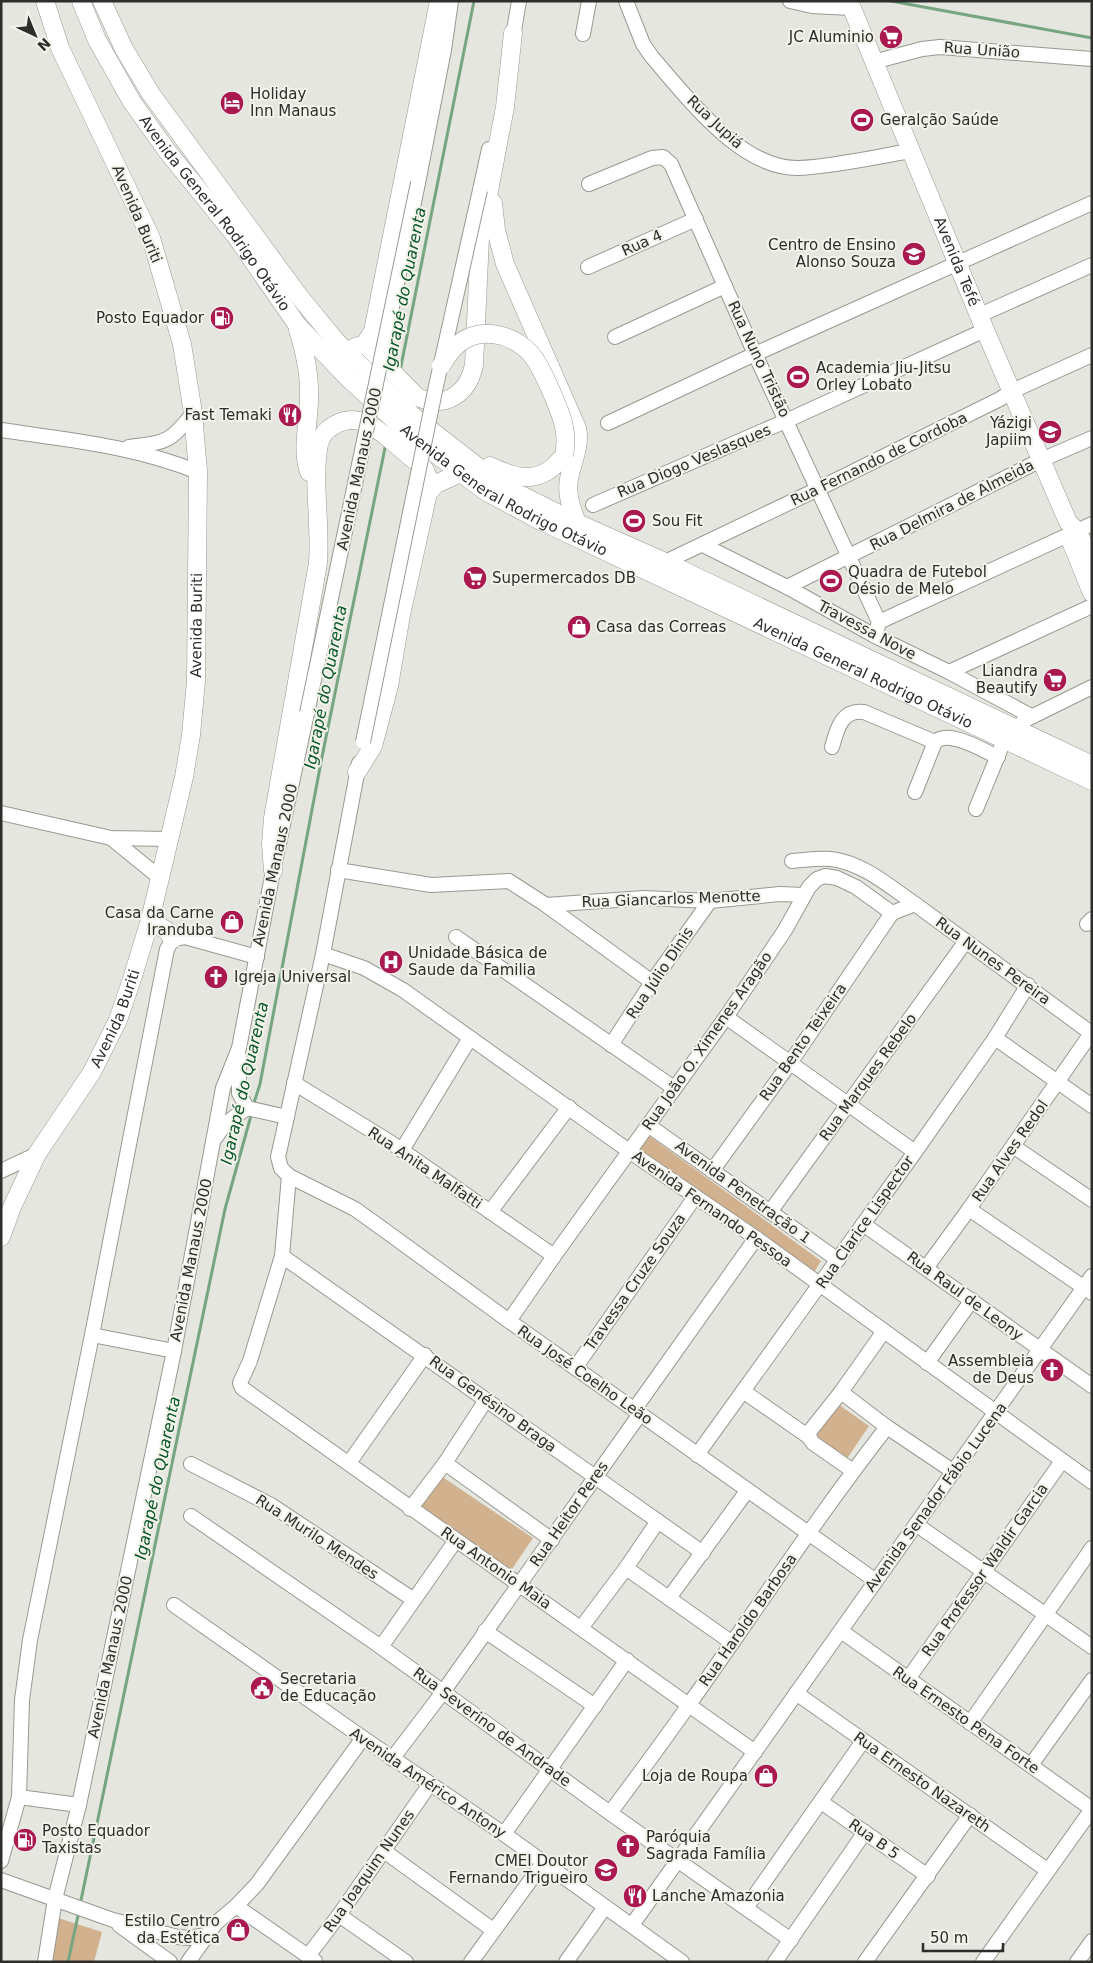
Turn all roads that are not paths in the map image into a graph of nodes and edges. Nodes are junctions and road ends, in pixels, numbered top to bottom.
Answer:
1 (45, 1) edge
2 (81, 1) edge
3 (102, 1) edge
4 (439, 1) edge
5 (451, 1) edge
6 (519, 1) edge
7 (589, 1) edge
8 (626, 1) edge
9 (790, 1) edge
10 (850, 5) edge
11 (514, 33) junction
12 (583, 34) dead end
13 (1092, 59) edge
14 (873, 62) junction
15 (911, 151) junction
16 (492, 176) junction
17 (589, 184) dead end
18 (1092, 203) edge
19 (696, 219) junction
20 (958, 262) junction
21 (1092, 265) edge
22 (588, 267) dead end
23 (726, 286) junction
24 (983, 323) junction
25 (298, 326) junction
26 (615, 337) dead end
27 (335, 340) junction
28 (365, 344) junction
29 (755, 354) junction
30 (1092, 355) edge
31 (441, 366) junction
32 (1012, 391) junction
33 (193, 413) junction
34 (788, 420) junction
35 (608, 423) dead end
36 (1, 430) edge
37 (1092, 438) edge
38 (407, 442) junction
39 (123, 448) junction
40 (454, 448) junction
41 (1042, 460) junction
42 (198, 472) junction
43 (460, 473) junction
44 (818, 489) junction
45 (428, 493) junction
46 (318, 499) junction
47 (593, 505) dead end
48 (577, 523) junction
49 (1076, 528) edge
50 (702, 545) junction
51 (849, 556) junction
52 (1092, 561) edge
53 (665, 562) junction
54 (787, 587) junction
55 (1092, 592) edge
56 (1092, 606) edge
57 (877, 629) junction
58 (949, 672) junction
59 (1092, 688) edge
60 (1031, 716) junction
61 (1009, 733) junction
62 (935, 742) junction
63 (832, 747) dead end
64 (998, 757) junction
65 (1092, 765) edge
66 (357, 772) junction
67 (1092, 781) edge
68 (915, 792) dead end
69 (976, 809) dead end
70 (1, 813) edge
71 (111, 838) junction
72 (169, 839) junction
73 (792, 861) dead end
74 (338, 870) junction
75 (273, 871) junction
76 (159, 877) junction
77 (804, 895) junction
78 (710, 901) junction
79 (915, 904) junction
80 (546, 905) junction
81 (892, 913) junction
82 (150, 920) junction
83 (456, 937) dead end
84 (173, 939) junction
85 (966, 941) junction
86 (323, 954) junction
87 (256, 957) junction
88 (652, 982) junction
89 (1028, 985) junction
90 (726, 1017) junction
91 (1092, 1032) edge
92 (470, 1038) junction
93 (995, 1038) junction
94 (611, 1045) junction
95 (239, 1048) junction
96 (790, 1062) junction
97 (294, 1083) junction
98 (1058, 1083) junction
99 (674, 1088) junction
100 (848, 1105) junction
101 (1092, 1106) edge
102 (568, 1107) junction
103 (249, 1109) junction
104 (281, 1116) junction
105 (648, 1125) junction
106 (213, 1142) junction
107 (1013, 1146) junction
108 (402, 1150) junction
109 (629, 1151) junction
110 (915, 1152) junction
111 (37, 1154) junction
112 (1, 1170) edge
113 (712, 1170) junction
114 (290, 1176) junction
115 (695, 1196) junction
116 (1092, 1200) edge
117 (970, 1209) junction
118 (490, 1212) junction
119 (770, 1212) junction
120 (863, 1224) junction
121 (1, 1237) edge
122 (756, 1238) junction
123 (282, 1256) junction
124 (554, 1256) junction
125 (838, 1260) junction
126 (926, 1268) junction
127 (821, 1285) junction
128 (1089, 1286) edge
129 (972, 1300) junction
130 (509, 1322) junction
131 (884, 1330) junction
132 (92, 1335) junction
133 (1040, 1350) junction
134 (174, 1351) junction
135 (425, 1355) junction
136 (927, 1363) junction
137 (574, 1368) junction
138 (1092, 1386) edge
139 (743, 1391) junction
140 (841, 1392) junction
141 (486, 1400) junction
142 (637, 1412) junction
143 (996, 1414) junction
144 (886, 1427) junction
145 (809, 1437) junction
146 (697, 1455) junction
147 (1062, 1460) junction
148 (349, 1463) junction
149 (445, 1463) junction
150 (191, 1464) dead end
151 (853, 1471) junction
152 (954, 1472) junction
153 (595, 1477) junction
154 (1092, 1482) edge
155 (747, 1490) junction
156 (410, 1509) junction
157 (191, 1516) dead end
158 (658, 1521) junction
159 (917, 1525) junction
160 (809, 1532) junction
161 (456, 1540) junction
162 (552, 1540) junction
163 (1092, 1548) edge
164 (703, 1553) junction
165 (626, 1568) junction
166 (984, 1571) junction
167 (876, 1581) junction
168 (519, 1584) junction
169 (669, 1598) junction
170 (414, 1600) junction
171 (174, 1604) dead end
172 (1046, 1615) junction
173 (580, 1628) junction
174 (485, 1631) junction
175 (841, 1631) junction
176 (731, 1642) junction
177 (381, 1647) junction
178 (1092, 1647) edge
179 (627, 1660) junction
180 (908, 1679) junction
181 (1092, 1680) edge
182 (443, 1692) junction
183 (796, 1692) junction
184 (689, 1705) junction
185 (595, 1706) junction
186 (970, 1723) junction
187 (363, 1738) junction
188 (863, 1741) junction
189 (755, 1752) junction
190 (392, 1759) junction
191 (1031, 1765) junction
192 (550, 1770) junction
193 (430, 1784) junction
194 (19, 1797) junction
195 (821, 1802) junction
196 (79, 1806) junction
197 (1092, 1809) edge
198 (610, 1814) junction
199 (970, 1815) junction
200 (865, 1832) junction
201 (504, 1834) junction
202 (384, 1851) junction
203 (1, 1861) edge
204 (678, 1861) junction
205 (543, 1863) junction
206 (1047, 1870) junction
207 (928, 1876) junction
208 (1, 1880) edge
209 (60, 1901) junction
210 (236, 1906) junction
211 (605, 1907) junction
212 (746, 1908) junction
213 (339, 1915) junction
214 (112, 1920) junction
215 (632, 1926) junction
216 (493, 1930) junction
217 (206, 1935) junction
218 (791, 1940) junction
219 (1092, 1942) edge
220 (312, 1959) edge
221 (44, 1962) edge
222 (170, 1962) edge
223 (188, 1962) edge
224 (406, 1962) edge
225 (471, 1962) edge
226 (566, 1962) edge
227 (682, 1962) edge
228 (775, 1962) edge
229 (865, 1962) edge
230 (984, 1962) edge
231 (1078, 1962) edge

1 - 33 main road, Avenida Buriti
2 - 25 main road, Avenida General Rodrigo Otávio
3 - 27 main road, Avenida General Rodrigo Otávio
4 - 28 main road
5 - 75 street, Avenida Manaus 2000, bridge
6 - 11 street
7 - 12 street
8 - 15 street, Rua Jupiá
9 - 10 street
10 - 14 main road, Avenida Tefé
11 - 16 main road
11 - 31 street, bridge
13 - 14 street, Rua União
14 - 15 main road, Avenida Tefé
15 - 20 main road, Avenida Tefé
16 - 28 main road
16 - 48 main road
17 - 19 street, Rua Nuno Tristão
18 - 20 street
19 - 22 street, Rua 4
19 - 23 street, Rua Nuno Tristão
20 - 24 main road, Avenida Tefé
20 - 29 street
21 - 24 street, Rua Diogo Veslasques
23 - 26 street
23 - 29 street, Rua Nuno Tristão
24 - 32 main road, Avenida Tefé
24 - 34 street, Rua Diogo Veslasques
25 - 38 main road, Avenida General Rodrigo Otávio
25 - 46 main road
27 - 28 main road
27 - 40 main road, Avenida General Rodrigo Otávio
29 - 34 street, Rua Nuno Tristão
29 - 35 street
30 - 32 street, Rua Fernando de Cordoba
31 - 40 main road, bridge
31 - 66 street, bridge
32 - 41 main road, Avenida Tefé
32 - 44 street, Rua Fernando de Cordoba
33 - 39 street
33 - 42 main road, Avenida Buriti
34 - 44 street, Rua Nuno Tristão
34 - 47 street, Rua Diogo Veslasques
36 - 39 street
37 - 41 street, Rua Delmira de Almeida
38 - 43 main road, Avenida General Rodrigo Otávio
38 - 45 main road
38 - 46 main road
39 - 42 street
40 - 48 main road, Avenida General Rodrigo Otávio
41 - 49 main road, Avenida Tefé
41 - 51 street, Rua Delmira de Almeida
42 - 72 main road, Avenida Buriti
43 - 45 main road
43 - 61 main road, Avenida General Rodrigo Otávio
44 - 50 street, Rua Fernando de Cordoba
44 - 51 street, Rua Nuno Tristão
45 - 66 main road
46 - 75 main road
48 - 53 main road, Avenida General Rodrigo Otávio
49 - 52 main road, Avenida Tefé
49 - 55 main road, Avenida Tefé
49 - 57 street
50 - 53 street, Rua Fernando de Cordoba
50 - 54 street, Travessa Nove
51 - 54 street, Rua Delmira de Almeida
51 - 57 street, Rua Nuno Tristão
53 - 61 main road, Avenida General Rodrigo Otávio
54 - 57 street, Travessa Nove
56 - 58 street
57 - 58 street, Travessa Nove
58 - 60 street, Travessa Nove
59 - 60 street
60 - 61 street
61 - 64 street
61 - 65 main road, Avenida General Rodrigo Otávio
61 - 67 main road, Avenida General Rodrigo Otávio
62 - 63 street
62 - 64 street
62 - 68 street
64 - 69 street
66 - 74 street
70 - 71 street
71 - 72 street
71 - 76 street
72 - 76 main road, Avenida Buriti
73 - 79 street, Rua Nunes Pereira
74 - 80 street
74 - 86 street
75 - 87 street, Avenida Manaus 2000
76 - 82 main road, Avenida Buriti
77 - 78 street, Rua Giancarlos Menotte
77 - 81 street, Rua João O. Ximenes Aragão
77 - 90 street, Rua João O. Ximenes Aragão
78 - 80 street, Rua Giancarlos Menotte
78 - 88 street, Rua Júlio Dinis
79 - 81 street
79 - 85 street, Rua Nunes Pereira
80 - 88 street
81 - 96 street, Rua Bento Teixeira
82 - 84 main road
82 - 111 main road, Avenida Buriti
83 - 94 street
84 - 87 street
84 - 132 street
85 - 89 street, Rua Nunes Pereira
85 - 100 street, Rua Marques Rebelo
86 - 92 street, Avenida Fernando Pessoa
86 - 97 street
87 - 95 street, Avenida Manaus 2000
88 - 94 street, Rua Júlio Dinis
89 - 91 street, Rua Nunes Pereira
89 - 93 street, Rua Clarice Lispector
90 - 96 street
90 - 99 street, Rua João O. Ximenes Aragão
91 - 98 street, Rua Alves Redol
92 - 102 street, Avenida Fernando Pessoa
92 - 108 street
93 - 98 street
93 - 110 street, Rua Clarice Lispector
94 - 99 street
95 - 103 street
95 - 106 street, Avenida Manaus 2000
96 - 100 street
96 - 113 street, Rua Bento Teixeira
97 - 104 street
97 - 108 street, Rua Anita Malfatti
98 - 101 street
98 - 107 street, Rua Alves Redol
99 - 105 street, Rua João O. Ximenes Aragão
100 - 110 street
100 - 119 street, Rua Marques Rebelo
102 - 109 street, Avenida Fernando Pessoa
102 - 118 street
103 - 104 street
103 - 106 street
104 - 114 street
105 - 109 street, Rua João O. Ximenes Aragão
105 - 113 street, Avenida Penetração 1
106 - 134 street, Avenida Manaus 2000
107 - 116 street
107 - 117 street, Rua Alves Redol
108 - 118 street, Rua Anita Malfatti
109 - 115 street, Avenida Fernando Pessoa
109 - 124 street, Rua João O. Ximenes Aragão
110 - 120 street, Rua Clarice Lispector
111 - 112 street
111 - 121 main road, Avenida Buriti
113 - 119 street, Avenida Penetração 1
114 - 123 street
114 - 130 street, Rua José Coelho Leão
115 - 122 street, Avenida Fernando Pessoa
115 - 137 street, Travessa Cruze Souza
117 - 126 street, Rua Alves Redol
117 - 128 street
118 - 124 street, Rua Anita Malfatti
119 - 125 street, Avenida Penetração 1
120 - 125 street, Rua Clarice Lispector
120 - 126 street, Rua Raul de Leony
122 - 127 street, Avenida Fernando Pessoa
122 - 142 street, Rua Heitor Peres
123 - 135 street, Rua Genésino Braga
123 - 148 street, Rua Antonio Maia
124 - 130 street, Rua João O. Ximenes Aragão
125 - 127 street, Rua Clarice Lispector
126 - 129 street, Rua Raul de Leony
127 - 131 street, Avenida Fernando Pessoa
127 - 139 street, Rua Clarice Lispector
128 - 133 street, Avenida Senador Fábio Lucena
129 - 133 street, Rua Raul de Leony
129 - 136 street
130 - 137 street, Rua José Coelho Leão
131 - 136 street, Avenida Fernando Pessoa
131 - 140 street
132 - 134 street
132 - 194 street
133 - 138 street, Rua Raul de Leony
133 - 143 street, Avenida Senador Fábio Lucena
134 - 196 street, Avenida Manaus 2000
135 - 141 street, Rua Genésino Braga
135 - 148 street
136 - 143 street, Avenida Fernando Pessoa
137 - 142 street, Rua José Coelho Leão
139 - 145 street
139 - 146 street, Rua Clarice Lispector
140 - 144 street
140 - 145 street
141 - 149 street
141 - 153 street, Rua Genésino Braga
142 - 146 street, Rua José Coelho Leão
142 - 153 street, Rua Heitor Peres
143 - 147 street, Avenida Fernando Pessoa
143 - 152 street, Avenida Senador Fábio Lucena
144 - 151 street, Rua Haroldo Barbosa
144 - 152 street
145 - 151 street
146 - 155 street, Rua José Coelho Leão
147 - 154 street, Avenida Fernando Pessoa
147 - 166 street, Rua Professor Waldir Garcia
148 - 156 street, Rua Antonio Maia
149 - 156 street
149 - 162 street
150 - 170 street, Rua Murilo Mendes
151 - 160 street, Rua Haroldo Barbosa
152 - 159 street, Avenida Senador Fábio Lucena
153 - 158 street, Rua Genésino Braga
153 - 162 street, Rua Heitor Peres
155 - 160 street, Rua José Coelho Leão
155 - 164 street
156 - 161 street, Rua Antonio Maia
157 - 177 street, Rua Severino de Andrade
158 - 164 street, Rua Genésino Braga
158 - 165 street
159 - 166 street
159 - 167 street, Avenida Senador Fábio Lucena
160 - 167 street, Rua José Coelho Leão
160 - 176 street, Rua Haroldo Barbosa
161 - 168 street, Rua Antonio Maia
161 - 170 street
162 - 168 street, Rua Heitor Peres
163 - 172 street
164 - 169 street
165 - 169 street
165 - 173 street
166 - 172 street
166 - 180 street, Rua Professor Waldir Garcia
167 - 175 street, Avenida Senador Fábio Lucena
168 - 173 street, Rua Antonio Maia
168 - 174 street, Rua Heitor Peres
169 - 176 street
170 - 177 street
171 - 187 street, Avenida Américo Antony
172 - 178 street
172 - 186 street
173 - 179 street, Rua Antonio Maia
174 - 182 street, Rua Heitor Peres
174 - 185 street
175 - 180 street, Rua Ernesto Pena Forte
175 - 183 street, Avenida Senador Fábio Lucena
176 - 184 street, Rua Haroldo Barbosa
177 - 182 street, Rua Severino de Andrade
179 - 184 street, Rua Antonio Maia
179 - 185 street
180 - 186 street, Rua Ernesto Pena Forte
181 - 191 street
182 - 190 street, Rua Heitor Peres
182 - 192 street, Rua Severino de Andrade
183 - 188 street, Rua Ernesto Nazareth
183 - 189 street, Avenida Senador Fábio Lucena
184 - 189 street, Rua Antonio Maia
184 - 198 street, Rua Haroldo Barbosa
185 - 192 street
186 - 191 street, Rua Ernesto Pena Forte
187 - 190 street, Avenida Américo Antony
187 - 210 street
188 - 195 street
188 - 199 street, Rua Ernesto Nazareth
189 - 204 street, Avenida Senador Fábio Lucena
190 - 193 street, Avenida Américo Antony
191 - 197 street, Rua Ernesto Pena Forte
192 - 198 street, Rua Severino de Andrade
192 - 201 street
193 - 201 street, Avenida Américo Antony
193 - 202 street, Rua Joaquim Nunes
194 - 196 street
194 - 203 street
195 - 200 street, Rua B 5
195 - 212 street
196 - 209 street, Avenida Manaus 2000
197 - 206 street
198 - 204 street, Rua Severino de Andrade
199 - 206 street, Rua Ernesto Nazareth
199 - 207 street
200 - 207 street, Rua B 5
200 - 218 street
201 - 205 street, Avenida Américo Antony
202 - 213 street, Rua Joaquim Nunes
202 - 216 street
204 - 212 street, Rua Severino de Andrade
204 - 215 street, Avenida Senador Fábio Lucena
205 - 211 street, Avenida Américo Antony
205 - 216 street
206 - 230 street
207 - 229 street
208 - 209 street
209 - 214 street
209 - 221 street, Avenida Manaus 2000
210 - 217 street
210 - 220 street
211 - 215 street, Avenida Américo Antony
211 - 226 street
212 - 218 street, Rua Severino de Andrade
213 - 220 street, Rua Joaquim Nunes
213 - 224 street
214 - 217 street
214 - 222 street
215 - 227 street, Avenida Américo Antony
216 - 225 street
217 - 223 street
218 - 228 street
219 - 231 street

